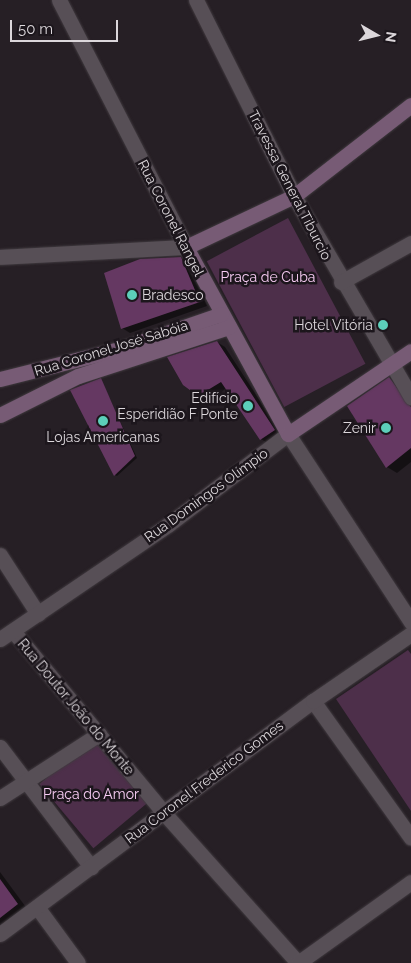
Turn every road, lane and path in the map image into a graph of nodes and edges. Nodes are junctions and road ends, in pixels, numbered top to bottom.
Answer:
1 (59, 0) edge
2 (196, 0) edge
3 (411, 105) edge
4 (294, 196) junction
5 (411, 244) edge
6 (186, 247) junction
7 (0, 257) edge
8 (341, 282) junction
9 (225, 321) junction
10 (411, 351) edge
11 (390, 366) junction
12 (0, 379) edge
13 (411, 397) edge
14 (0, 415) edge
15 (288, 434) junction
16 (0, 555) edge
17 (38, 614) junction
18 (411, 622) edge
19 (13, 631) junction
20 (411, 634) edge
21 (0, 639) edge
22 (313, 701) junction
23 (99, 734) junction
24 (0, 747) edge
25 (24, 781) junction
26 (0, 798) edge
27 (165, 814) junction
28 (411, 838) edge
29 (91, 866) junction
30 (411, 882) edge
31 (36, 907) junction
32 (0, 934) edge
33 (78, 963) edge
34 (298, 963) edge

1 - 6 street, Rua Coronel Rangel
2 - 4 street, Travessa General Tiburcio
3 - 4 main road
4 - 6 main road
4 - 8 street, Travessa General Tiburcio
5 - 8 street
6 - 7 street
6 - 9 main road, Rua Coronel Rangel
8 - 11 street, Travessa General Tiburcio
9 - 12 main road, Rua Coronel José Sabóia
9 - 14 main road
9 - 15 main road, Rua Coronel Rangel
10 - 11 main road, Rua Domingos Olímpio
11 - 13 street, Travessa General Tiburcio
11 - 15 main road, Rua Domingos Olímpio
15 - 17 street, Rua Domingos Olímpio
15 - 18 street
16 - 17 street
17 - 19 street, Rua Domingos Olímpio
19 - 21 street, Rua Domingos Olímpio
19 - 23 street, Rua Doutor João do Monte
20 - 22 street, Rua Coronel Frederico Gomes
22 - 27 street, Rua Coronel Frederico Gomes
22 - 28 street
23 - 25 street
23 - 27 street, Rua Doutor João do Monte
24 - 25 street
25 - 26 street
25 - 29 street
27 - 29 street, Rua Coronel Frederico Gomes
27 - 34 street, Rua Doutor João do Monte
29 - 31 street, Rua Coronel Frederico Gomes
30 - 34 street
31 - 32 street, Rua Coronel Frederico Gomes
31 - 33 street

